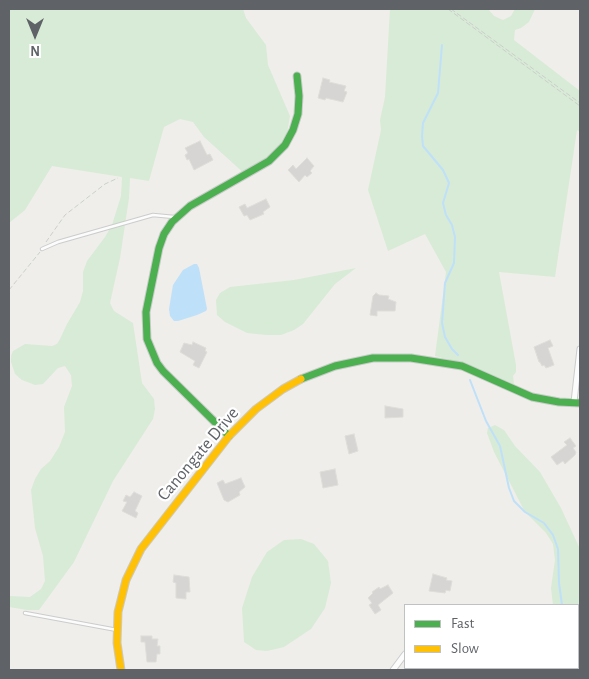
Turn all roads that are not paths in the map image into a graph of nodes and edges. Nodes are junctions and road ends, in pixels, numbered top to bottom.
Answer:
1 (296, 76) dead end
2 (176, 218) junction
3 (42, 250) road end
4 (580, 349) edge
5 (577, 402) edge
6 (229, 436) junction
7 (25, 613) dead end
8 (117, 630) junction
9 (404, 655) edge
10 (121, 670) edge
11 (393, 670) edge

1 - 2 street
2 - 3 lane
2 - 6 street
4 - 5 street
5 - 6 street, Canongate Drive
6 - 8 street, Canongate Drive
7 - 8 lane
8 - 10 street, Canongate Drive
9 - 11 street

